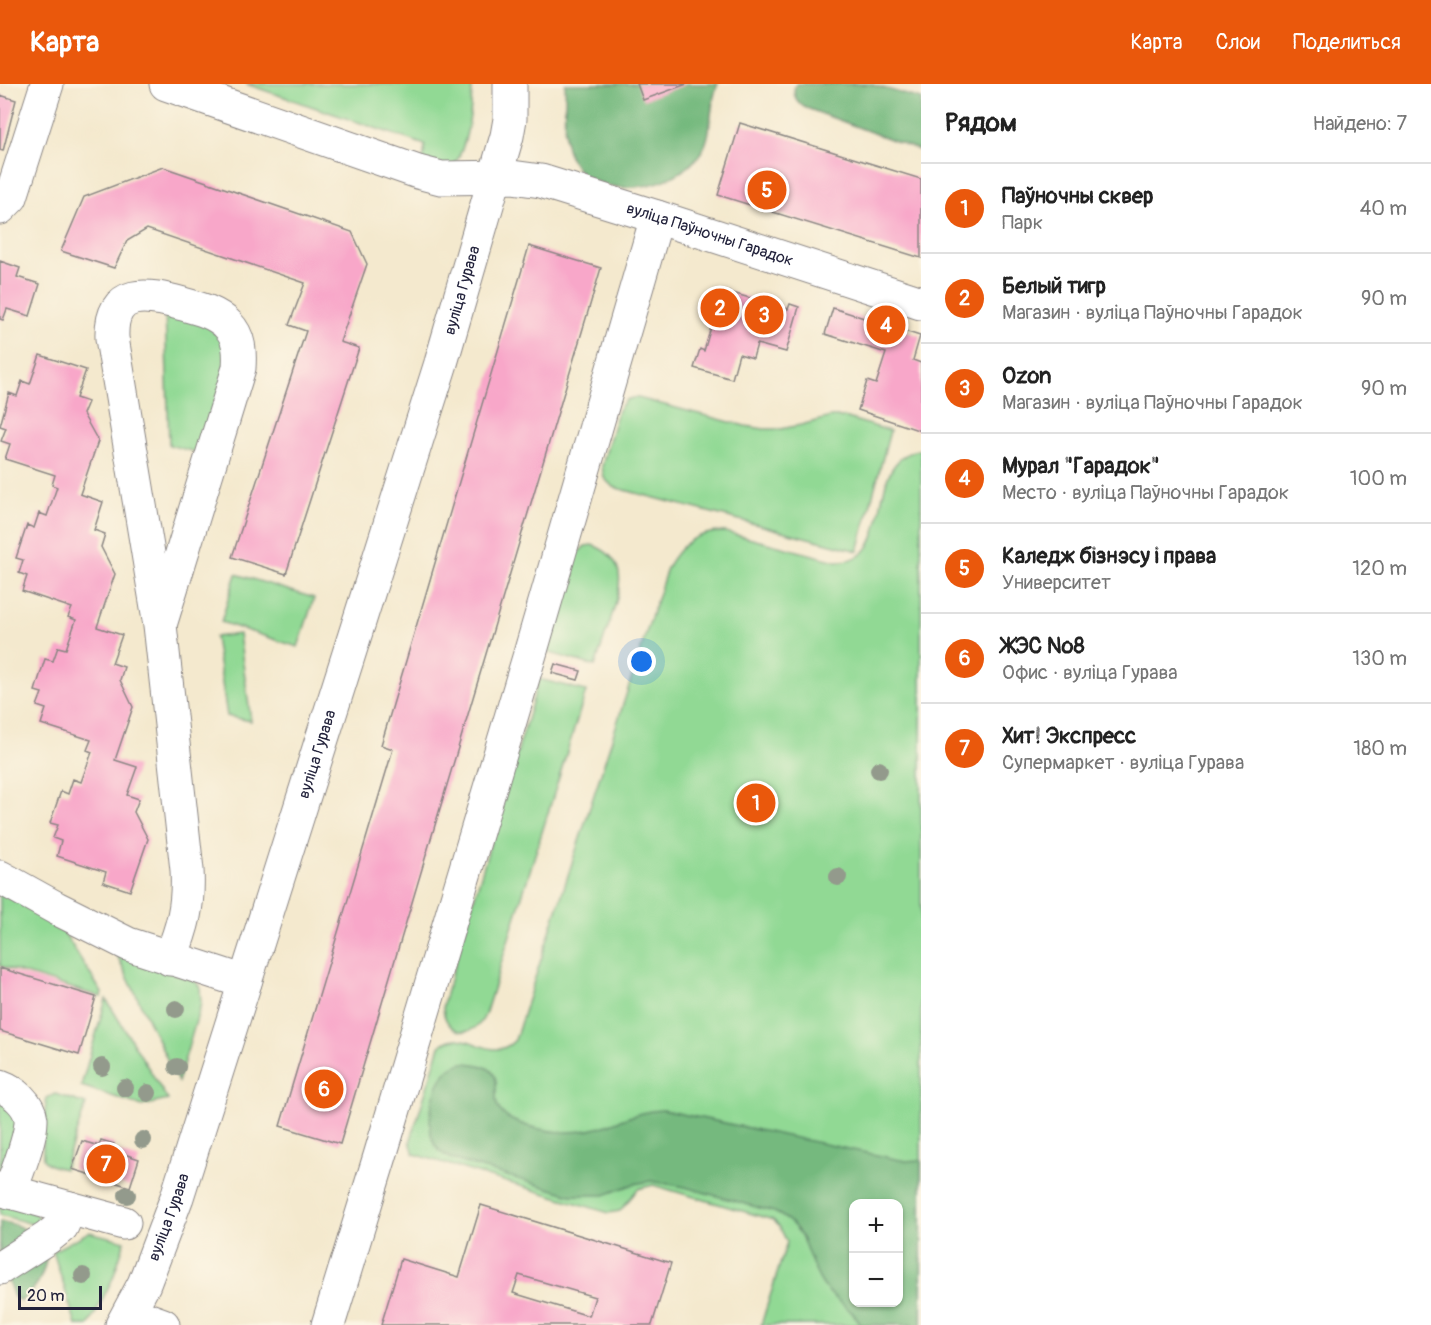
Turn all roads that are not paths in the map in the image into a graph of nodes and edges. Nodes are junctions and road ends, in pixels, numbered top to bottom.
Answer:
1 (47, 84) edge
2 (166, 84) edge
3 (510, 84) edge
4 (497, 177) junction
5 (0, 208) edge
6 (657, 217) junction
7 (921, 303) edge
8 (160, 625) junction
9 (0, 877) edge
10 (170, 959) junction
11 (245, 982) junction
12 (0, 1086) edge
13 (5, 1191) edge
14 (70, 1208) junction
15 (124, 1223) dead end
16 (0, 1268) edge
17 (126, 1319) edge
18 (163, 1325) edge
19 (328, 1325) edge

1 - 5 street
2 - 4 street, вуліца Паўночны Гарадок
3 - 4 street, вуліца Гурава
4 - 6 street, вуліца Паўночны Гарадок
4 - 11 street, вуліца Гурава
6 - 7 street, вуліца Паўночны Гарадок
6 - 19 street
8 - 8 street
8 - 10 street
9 - 10 street
10 - 11 street
11 - 17 street, вуліца Гурава
12 - 13 street
13 - 14 street
14 - 15 street
14 - 16 street
17 - 18 street

